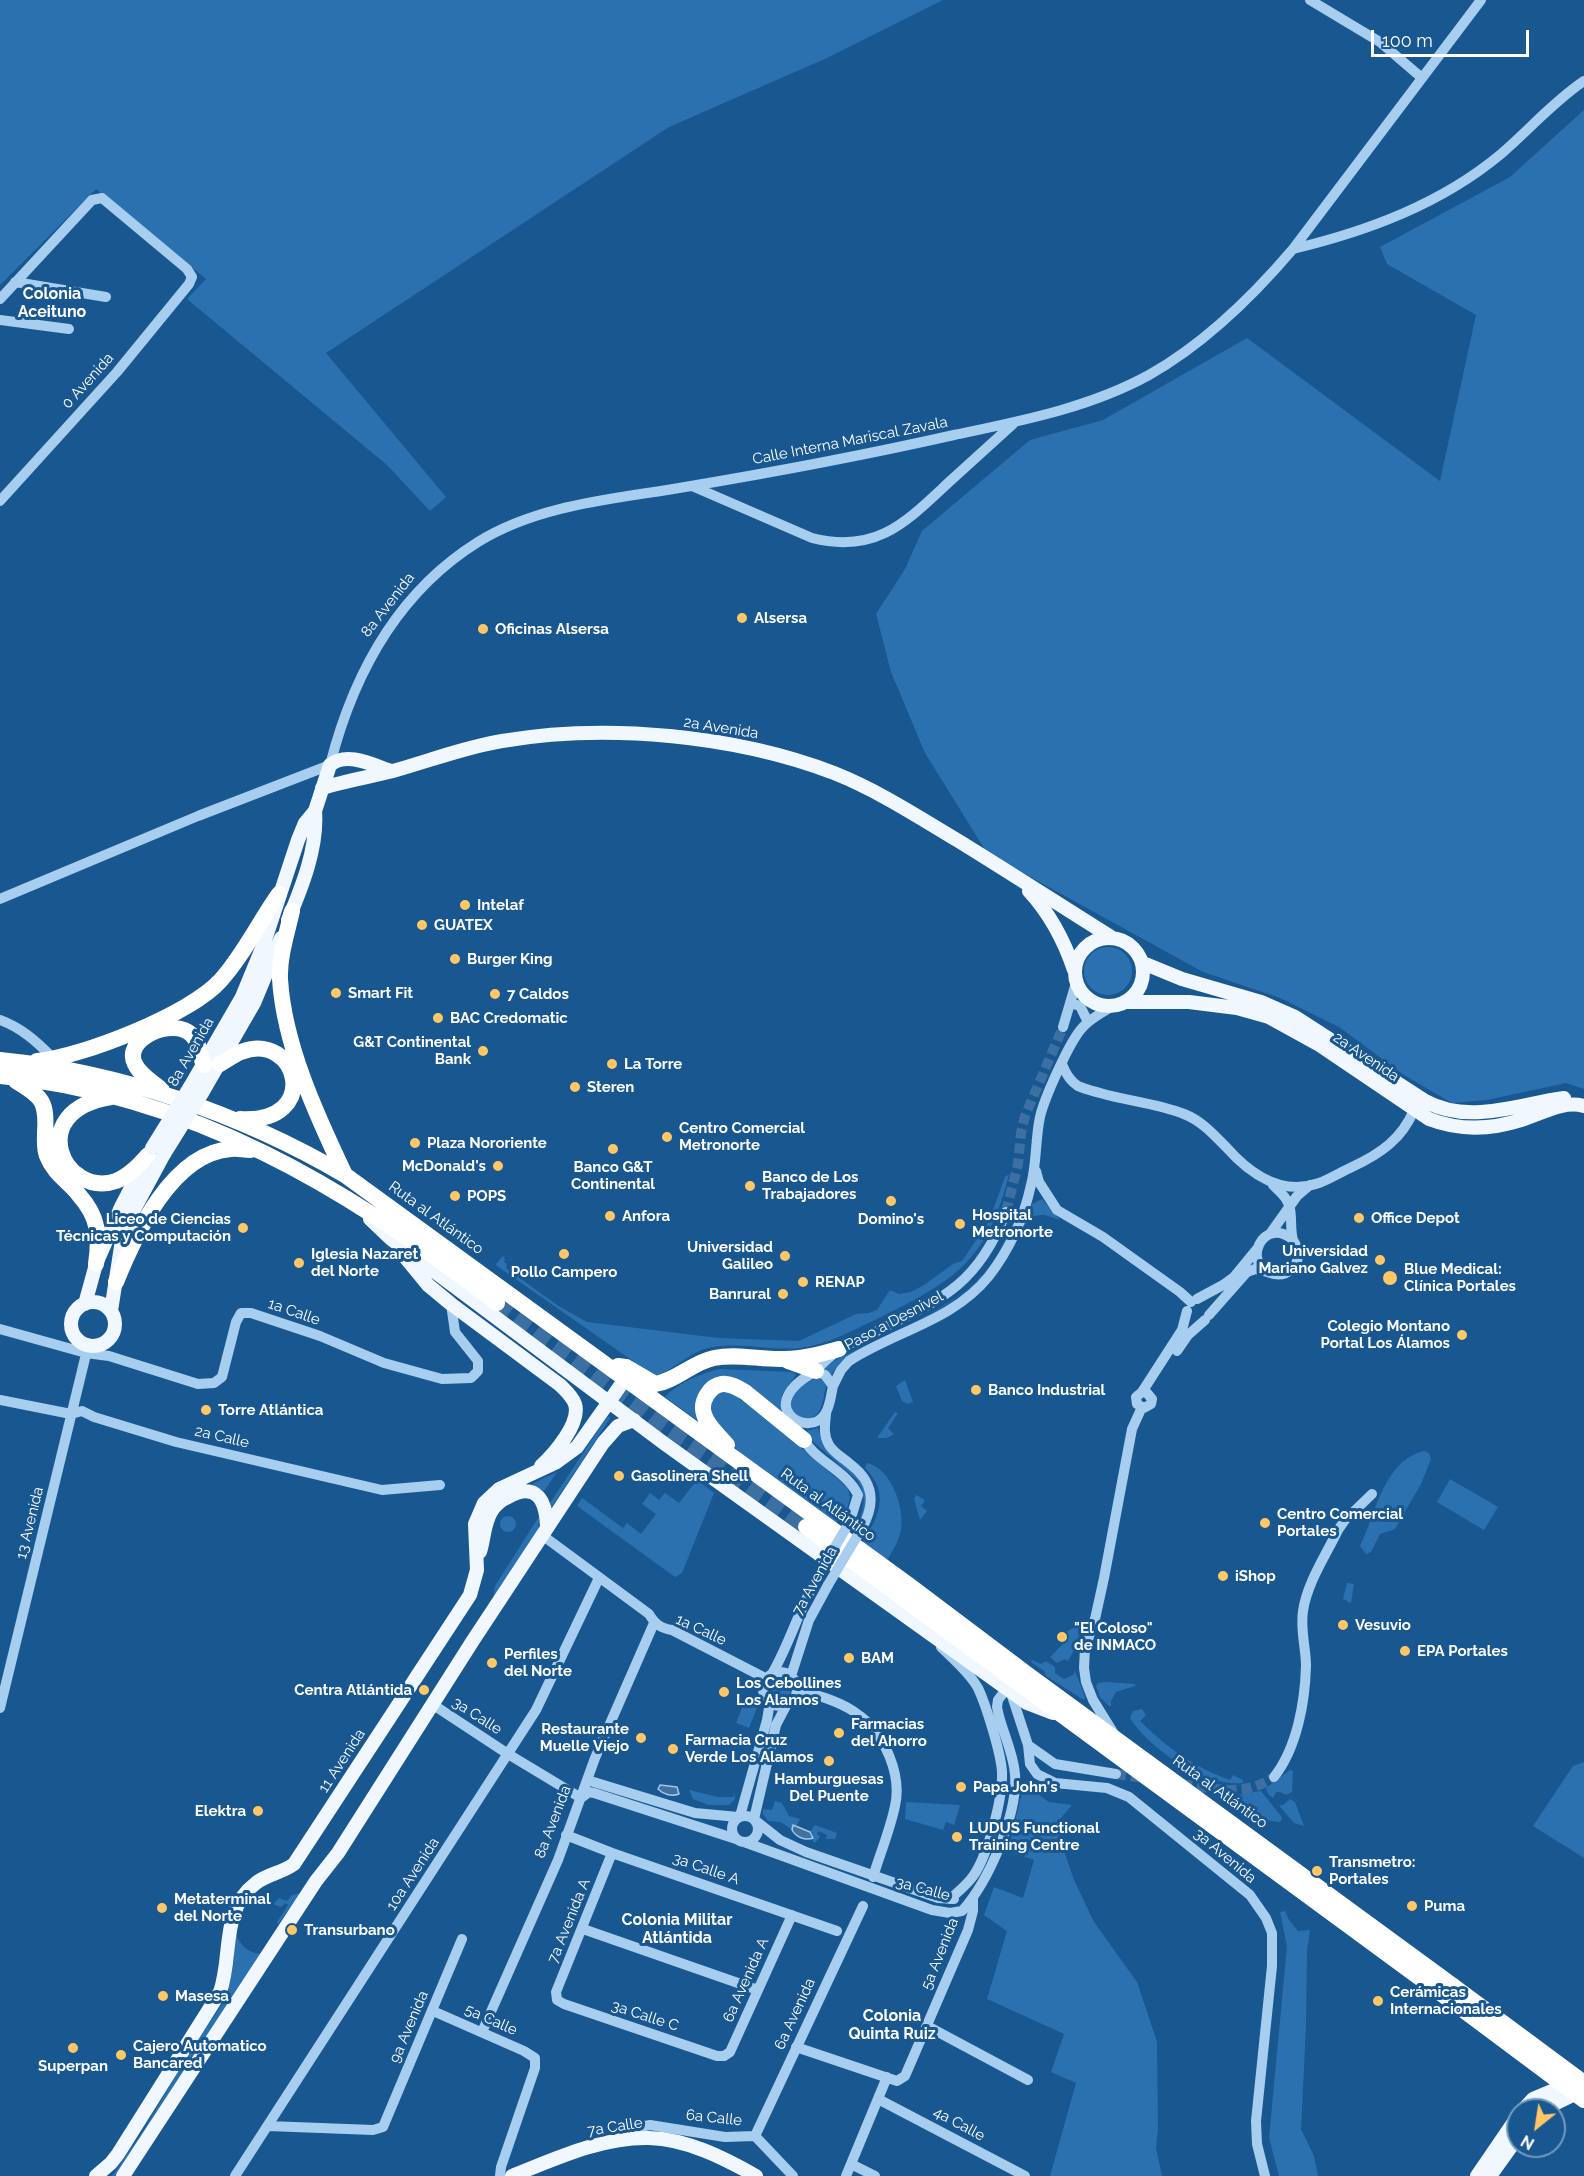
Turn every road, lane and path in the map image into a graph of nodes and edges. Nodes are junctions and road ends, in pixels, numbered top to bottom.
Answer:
1 (1310, 0) edge
2 (1481, 0) edge
3 (1422, 78) junction
4 (1584, 81) edge
5 (1293, 249) junction
6 (15, 282) junction
7 (106, 297) dead end
8 (0, 298) edge
9 (0, 320) edge
10 (69, 329) dead end
11 (1015, 422) junction
12 (691, 486) junction
13 (0, 501) edge
14 (449, 562) joint
15 (330, 765) junction
16 (392, 771) junction
17 (322, 788) junction
18 (315, 812) junction
19 (1018, 878) junction
20 (279, 894) junction
21 (0, 899) edge
22 (292, 911) junction
23 (1111, 937) junction
24 (1143, 963) junction
25 (1075, 978) junction
26 (1071, 1003) junction
27 (1120, 1004) junction
28 (0, 1020) edge
29 (1088, 1022) junction
30 (1063, 1027) tunnel mouth
31 (52, 1058) junction
32 (212, 1064) junction
33 (1062, 1064) junction
34 (4, 1068) edge
35 (116, 1096) junction
36 (170, 1096) junction
37 (1584, 1099) edge
38 (1584, 1106) edge
39 (1414, 1110) junction
40 (227, 1119) junction
41 (262, 1151) junction
42 (155, 1152) junction
43 (1035, 1165) junction
44 (345, 1175) junction
45 (1270, 1182) junction
46 (1310, 1185) junction
47 (351, 1199) junction
48 (1289, 1207) junction
49 (1006, 1212) tunnel mouth
50 (1270, 1234) junction
51 (391, 1239) junction
52 (1293, 1240) junction
53 (1257, 1249) junction
54 (96, 1264) junction
55 (1267, 1272) junction
56 (116, 1282) junction
57 (497, 1303) tunnel mouth
58 (85, 1304) junction
59 (451, 1304) junction
60 (1192, 1304) junction
61 (111, 1311) junction
62 (1207, 1317) junction
63 (0, 1329) edge
64 (87, 1349) junction
65 (839, 1349) junction
66 (784, 1359) junction
67 (604, 1364) junction
68 (816, 1371) junction
69 (625, 1379) junction
70 (833, 1386) junction
71 (1146, 1393) junction
72 (0, 1400) edge
73 (609, 1402) junction
74 (71, 1414) junction
75 (826, 1414) junction
76 (775, 1415) junction
77 (634, 1420) junction
78 (795, 1420) junction
79 (804, 1440) junction
80 (753, 1472) junction
81 (532, 1475) junction
82 (440, 1485) dead end
83 (1372, 1494) dead end
84 (806, 1527) tunnel mouth
85 (544, 1531) junction
86 (477, 1560) junction
87 (599, 1578) junction
88 (654, 1623) junction
89 (929, 1634) junction
90 (769, 1676) junction
91 (791, 1677) junction
92 (1008, 1689) junction
93 (797, 1690) junction
94 (770, 1702) junction
95 (432, 1704) junction
96 (787, 1704) junction
97 (0, 1708) edge
98 (1066, 1718) junction
99 (1117, 1738) junction
100 (1028, 1745) junction
101 (508, 1754) junction
102 (1116, 1774) tunnel mouth
103 (1274, 1777) tunnel mouth
104 (587, 1780) junction
105 (580, 1798) junction
106 (739, 1816) junction
107 (755, 1820) junction
108 (566, 1835) junction
109 (740, 1841) junction
110 (612, 1853) junction
111 (823, 1866) junction
112 (873, 1877) junction
113 (950, 1899) junction
114 (973, 1899) junction
115 (863, 1906) dead end
116 (792, 1915) junction
117 (583, 1929) junction
118 (837, 1931) dead end
119 (462, 1939) dead end
120 (758, 1990) junction
121 (1450, 1991) junction
122 (557, 2000) joint
123 (433, 2010) junction
124 (927, 2026) junction
125 (482, 2032) junction
126 (796, 2047) junction
127 (724, 2056) joint
128 (888, 2077) junction
129 (1584, 2078) edge
130 (1028, 2080) dead end
131 (1584, 2083) edge
132 (1584, 2089) edge
133 (1535, 2098) edge
134 (1566, 2098) edge
135 (878, 2099) junction
136 (1584, 2100) edge
137 (268, 2126) junction
138 (1506, 2134) edge
139 (755, 2136) junction
140 (623, 2139) junction
141 (1506, 2154) edge
142 (851, 2164) junction
143 (96, 2176) edge
144 (123, 2176) edge
145 (235, 2176) edge
146 (500, 2176) edge
147 (512, 2176) edge
148 (756, 2176) edge
149 (793, 2176) edge
150 (846, 2176) edge
151 (875, 2176) edge
152 (1025, 2176) edge
153 (1265, 2176) edge
154 (1477, 2176) edge
155 (1490, 2176) edge

1 - 3 street
2 - 3 street, Calle Interna Mariscal Zavala
3 - 5 street, Calle Interna Mariscal Zavala
4 - 5 street
5 - 11 street, Calle Interna Mariscal Zavala
6 - 7 street
6 - 8 street
6 - 13 street, 0 Avenida
9 - 10 street
11 - 12 street, Calle Interna Mariscal Zavala
11 - 12 street, Calle Interna Mariscal Zavala
12 - 14 street, Calle Interna Mariscal Zavala
14 - 15 street, 8a Avenida
15 - 16 main road
15 - 17 main road, 8a Avenida
15 - 21 street
16 - 17 main road, 2a Avenida
16 - 19 main road, 2a Avenida
17 - 18 main road, 8a Avenida
18 - 20 main road, 8a Avenida
18 - 22 main road, 8a Avenida
19 - 23 main road, 2a Avenida
19 - 25 main road, 2a Avenida
20 - 31 highway
20 - 32 main road, 8a Avenida
22 - 32 main road, 8a Avenida
22 - 44 highway
23 - 24 main road
23 - 25 main road
24 - 27 main road
24 - 37 main road, 2a Avenida
25 - 26 street
25 - 27 main road
26 - 29 street
26 - 30 street
27 - 29 street, Paso a Desnivel
27 - 39 main road, 2a Avenida
28 - 31 street
29 - 33 street, Paso a Desnivel
31 - 34 highway
32 - 36 highway
32 - 40 highway
32 - 42 main road, 8a Avenida, bridge
33 - 43 street, Paso a Desnivel
33 - 45 street
34 - 35 highway, Ruta al Atlántico
34 - 36 highway, Ruta al Atlántico
34 - 54 highway
35 - 41 highway, Ruta al Atlántico
35 - 42 highway
36 - 40 highway, Ruta al Atlántico
38 - 39 main road, 2a Avenida
39 - 46 street
40 - 44 highway, Ruta al Atlántico
41 - 47 highway, Ruta al Atlántico
41 - 56 highway
42 - 54 main road, 8a Avenida
42 - 56 main road, 8a Avenida
43 - 60 street
43 - 70 street, Paso a Desnivel
44 - 67 highway, Ruta al Atlántico
45 - 46 street
45 - 48 street
46 - 48 street
47 - 51 main road, Ruta al Atlántico
47 - 57 highway, Ruta al Atlántico
48 - 50 street
48 - 52 street
49 - 65 street, Paso a Desnivel
50 - 52 street
50 - 53 street
51 - 59 main road
51 - 73 main road, Ruta al Atlántico
52 - 55 street
53 - 55 street
53 - 60 street
54 - 58 main road, 8a Avenida
55 - 62 street
56 - 61 main road, 8a Avenida
58 - 61 main road
58 - 64 main road
59 - 64 street, 1a Calle
59 - 81 main road
60 - 62 street
60 - 62 street
60 - 71 street
61 - 64 main road
62 - 71 street
63 - 64 street, 1a Calle
64 - 74 street, 13 Avenida
65 - 66 highway
65 - 68 street, Paso a Desnivel
66 - 67 highway
66 - 68 highway
67 - 69 highway, Ruta al Atlántico
68 - 70 street
68 - 78 street
69 - 73 main road, 11 Avenida
69 - 80 highway, Ruta al Atlántico
70 - 75 street
71 - 99 street
72 - 74 street, 2a Calle
73 - 77 main road, Ruta al Atlántico
73 - 81 main road, 11 Avenida
74 - 82 street, 2a Calle
74 - 97 street, 13 Avenida
75 - 78 street
75 - 91 street, 7a Avenida, bridge
76 - 78 highway
76 - 79 highway
76 - 80 highway
77 - 85 main road
77 - 89 main road, Ruta al Atlántico
78 - 79 street, 7a Avenida
79 - 90 street, 7a Avenida, bridge
80 - 99 highway, Ruta al Atlántico
81 - 86 main road, 11 Avenida
83 - 103 street
84 - 98 highway, Ruta al Atlántico
85 - 86 main road
85 - 87 street, 1a Calle
85 - 95 main road
86 - 143 main road, 11 Avenida
87 - 88 street, 1a Calle
87 - 101 street, 10a Avenida
88 - 90 street, 1a Calle
88 - 104 street, 8a Avenida
89 - 92 main road, Ruta al Atlántico
89 - 113 street, 5a Avenida
90 - 91 street
90 - 94 street
91 - 93 street
92 - 98 main road, Ruta al Atlántico
92 - 100 street, 3a Avenida
92 - 114 street, 5a Avenida
93 - 96 street
93 - 112 street
94 - 96 street
94 - 106 street
95 - 101 street, 3a Calle
95 - 144 main road
96 - 107 street
98 - 121 highway, Ruta al Atlántico
99 - 121 highway, Ruta al Atlántico
100 - 102 street
100 - 153 street, 3a Avenida
101 - 105 street, 3a Calle
101 - 137 street, 10a Avenida
104 - 105 street, 8a Avenida
104 - 106 street
105 - 108 street, 8a Avenida
105 - 109 street, 3a Calle
106 - 107 street
106 - 109 street
107 - 109 street
107 - 111 street, 3a Calle
108 - 110 street, 3a Calle A
108 - 125 street, 8a Avenida
109 - 111 street, 3a Calle
110 - 116 street, 3a Calle A
110 - 117 street, 7a Avenida A
111 - 112 street, 3a Calle
111 - 114 street, 3a Calle
112 - 113 street, 3a Calle
113 - 114 street, 3a Calle
114 - 124 street, 5a Avenida
115 - 126 street, 6a Avenida
116 - 118 street, 3a Calle A
116 - 120 street, 6a Avenida A
117 - 120 street
117 - 122 street, 7a Avenida A
119 - 123 street, 9a Avenida
120 - 127 street, 6a Avenida A
121 - 131 highway, Ruta al Atlántico, bridge
121 - 136 highway, Ruta al Atlántico, bridge
122 - 127 street, 3a Calle C
123 - 125 street, 5a Calle
123 - 137 street, 9a Avenida
124 - 128 street, 5a Avenida
124 - 130 street
125 - 146 street, 5a Calle
126 - 128 street
126 - 139 street, 6a Avenida
128 - 135 street
129 - 133 main road
132 - 134 main road
135 - 142 street
135 - 152 street, 4a Calle
137 - 145 street, 10a Avenida
138 - 154 main road
139 - 140 street, 6a Calle
139 - 149 street, 6a Calle
140 - 147 main road, 7a Calle
140 - 148 main road, 7a Calle
141 - 155 main road
142 - 150 street
142 - 151 street

